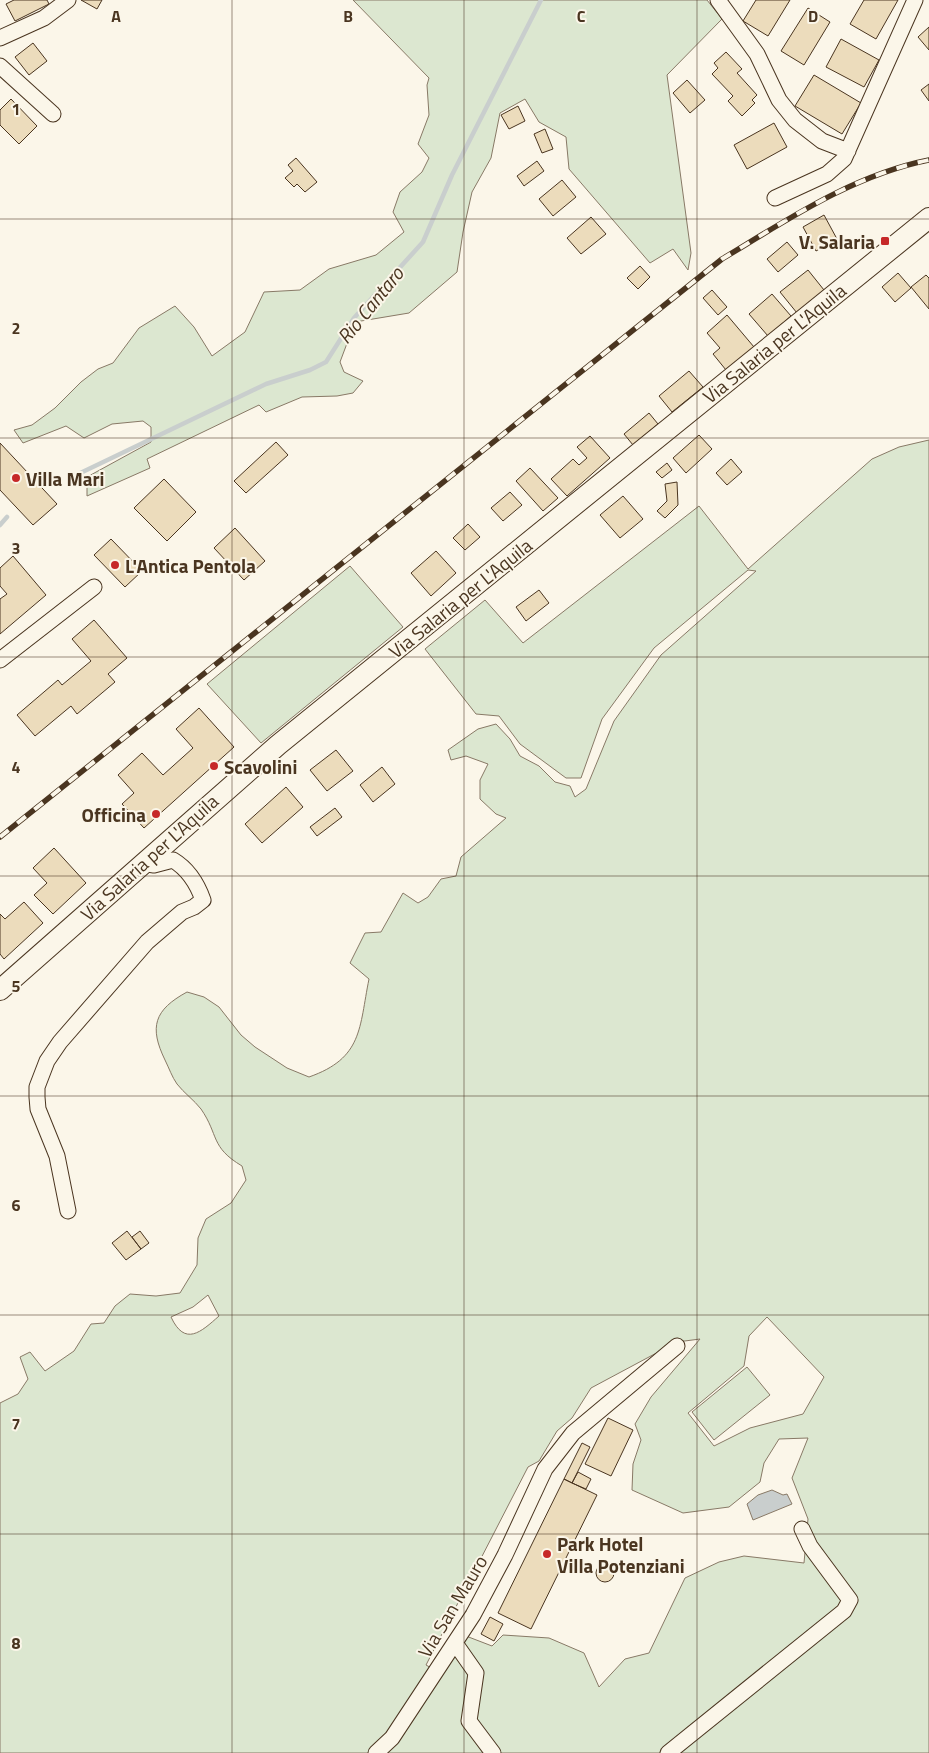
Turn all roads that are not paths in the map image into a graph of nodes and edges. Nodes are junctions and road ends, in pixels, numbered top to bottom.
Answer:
1 (68, 0) edge
2 (915, 0) edge
3 (722, 2) edge
4 (0, 38) edge
5 (0, 66) edge
6 (53, 114) dead end
7 (848, 151) junction
8 (776, 198) dead end
9 (929, 218) edge
10 (94, 587) dead end
11 (0, 660) edge
12 (142, 863) junction
13 (0, 990) edge
14 (68, 1211) dead end
15 (677, 1346) dead end
16 (802, 1529) dead end
17 (455, 1643) junction
18 (376, 1753) edge
19 (493, 1753) edge
20 (668, 1753) edge

1 - 4 street
2 - 7 street
3 - 7 street
5 - 6 street
7 - 8 street
9 - 12 main road, Via Salaria per L'Aquila
10 - 11 street
12 - 13 main road, Via Salaria per L'Aquila
12 - 14 street
15 - 17 street, Via San Mauro
16 - 20 street
17 - 18 street, Via San Mauro
17 - 19 street

